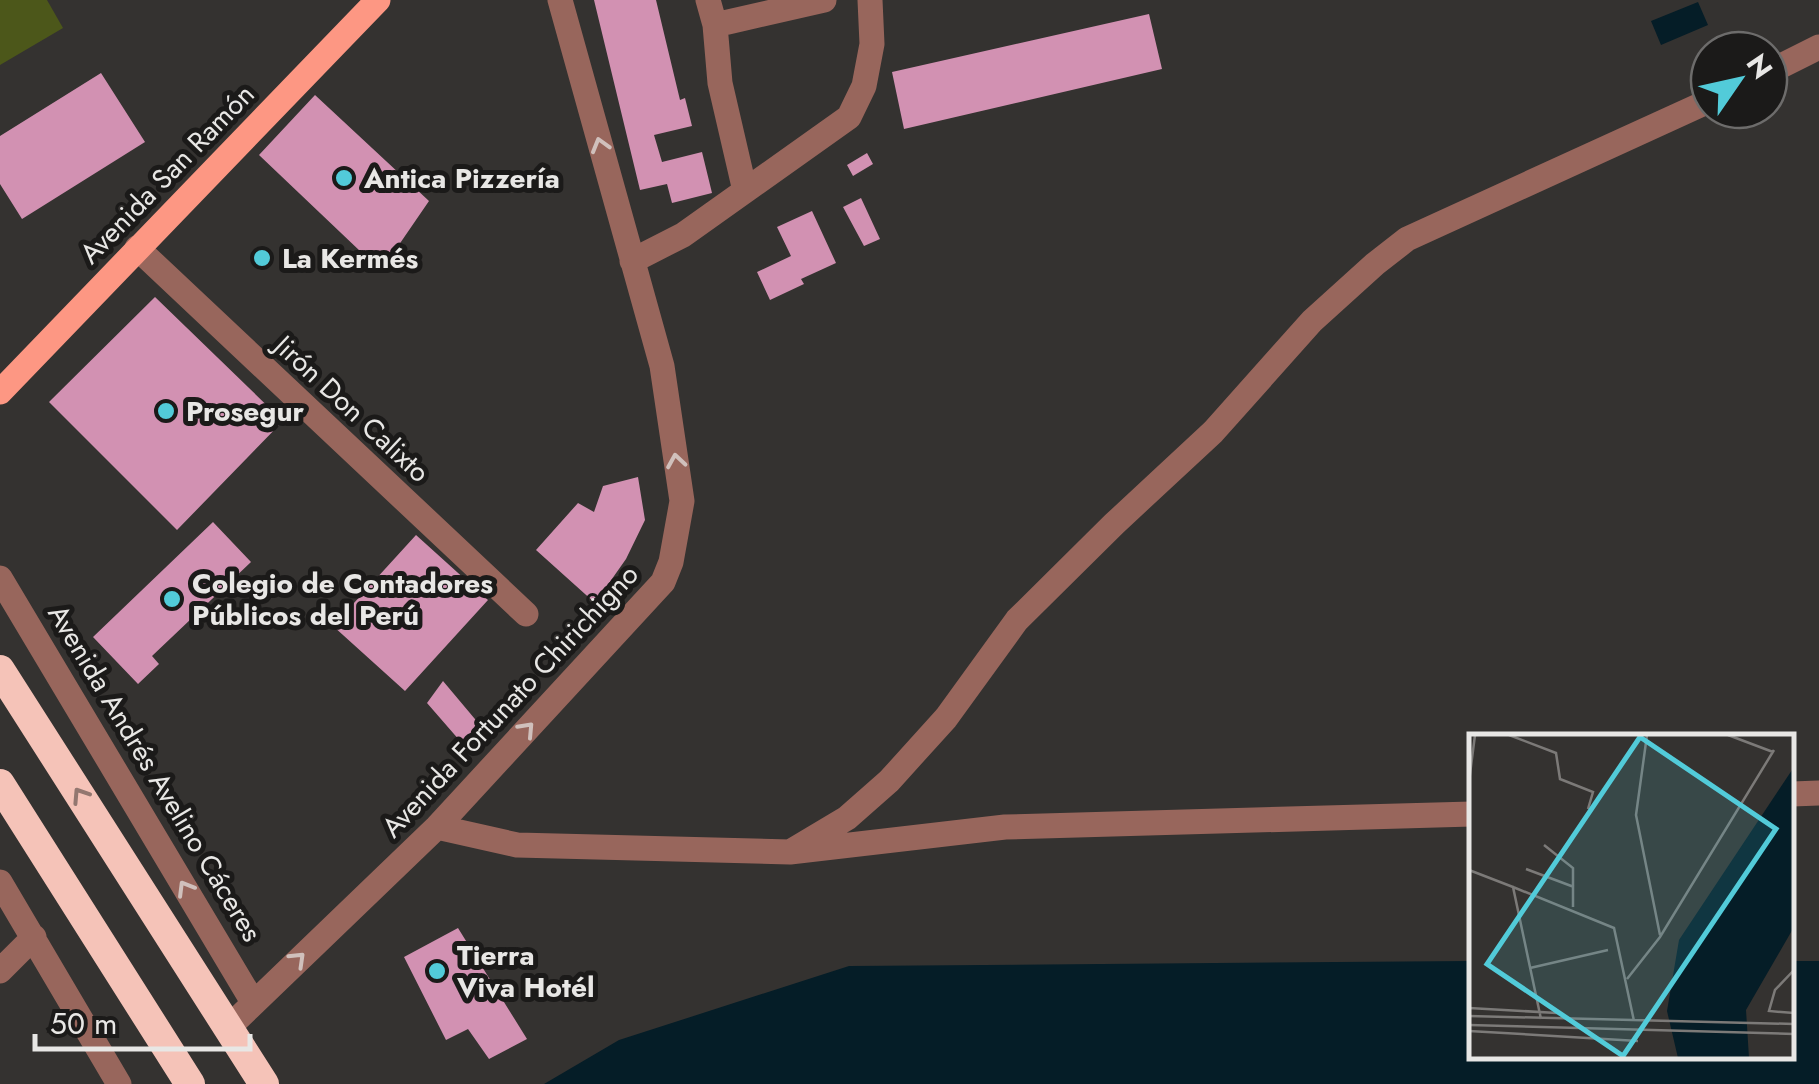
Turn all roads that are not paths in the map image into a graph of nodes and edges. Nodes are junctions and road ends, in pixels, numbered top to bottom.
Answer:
1 (378, 0) edge
2 (560, 0) edge
3 (824, 0) edge
4 (870, 0) edge
5 (712, 12) edge
6 (1819, 47) edge
7 (1789, 62) edge
8 (1689, 110) edge
9 (745, 191) junction
10 (136, 248) junction
11 (632, 260) junction
12 (0, 392) edge
13 (0, 578) edge
14 (526, 614) dead end
15 (0, 670) edge
16 (0, 784) edge
17 (1819, 793) edge
18 (1794, 794) edge
19 (1469, 814) edge
20 (436, 827) junction
21 (790, 852) junction
22 (0, 882) edge
23 (34, 937) junction
24 (0, 971) edge
25 (253, 1002) junction
26 (228, 1028) junction
27 (180, 1080) edge
28 (119, 1084) edge
29 (264, 1084) edge

1 - 10 main road, Avenida San Ramón
11 -> 2 street, Avenida Fortunato Chirichigno
3 - 5 street
4 - 9 street
5 - 9 street
6 - 7 street
8 - 21 street
9 - 11 street
10 - 12 main road, Avenida San Ramón
10 - 14 street, Jirón Don Calixto
20 -> 11 street, Avenida Fortunato Chirichigno
25 -> 13 street, Avenida Andrés Avelino Cáceres
26 -> 15 highway
16 - 27 highway
17 - 18 street
19 - 21 street
20 - 21 street
25 -> 20 street, Avenida Fortunato Chirichigno
22 - 23 street
23 - 24 street
23 - 28 street
25 - 26 street, Avenida Fortunato Chirichigno
26 - 29 highway

